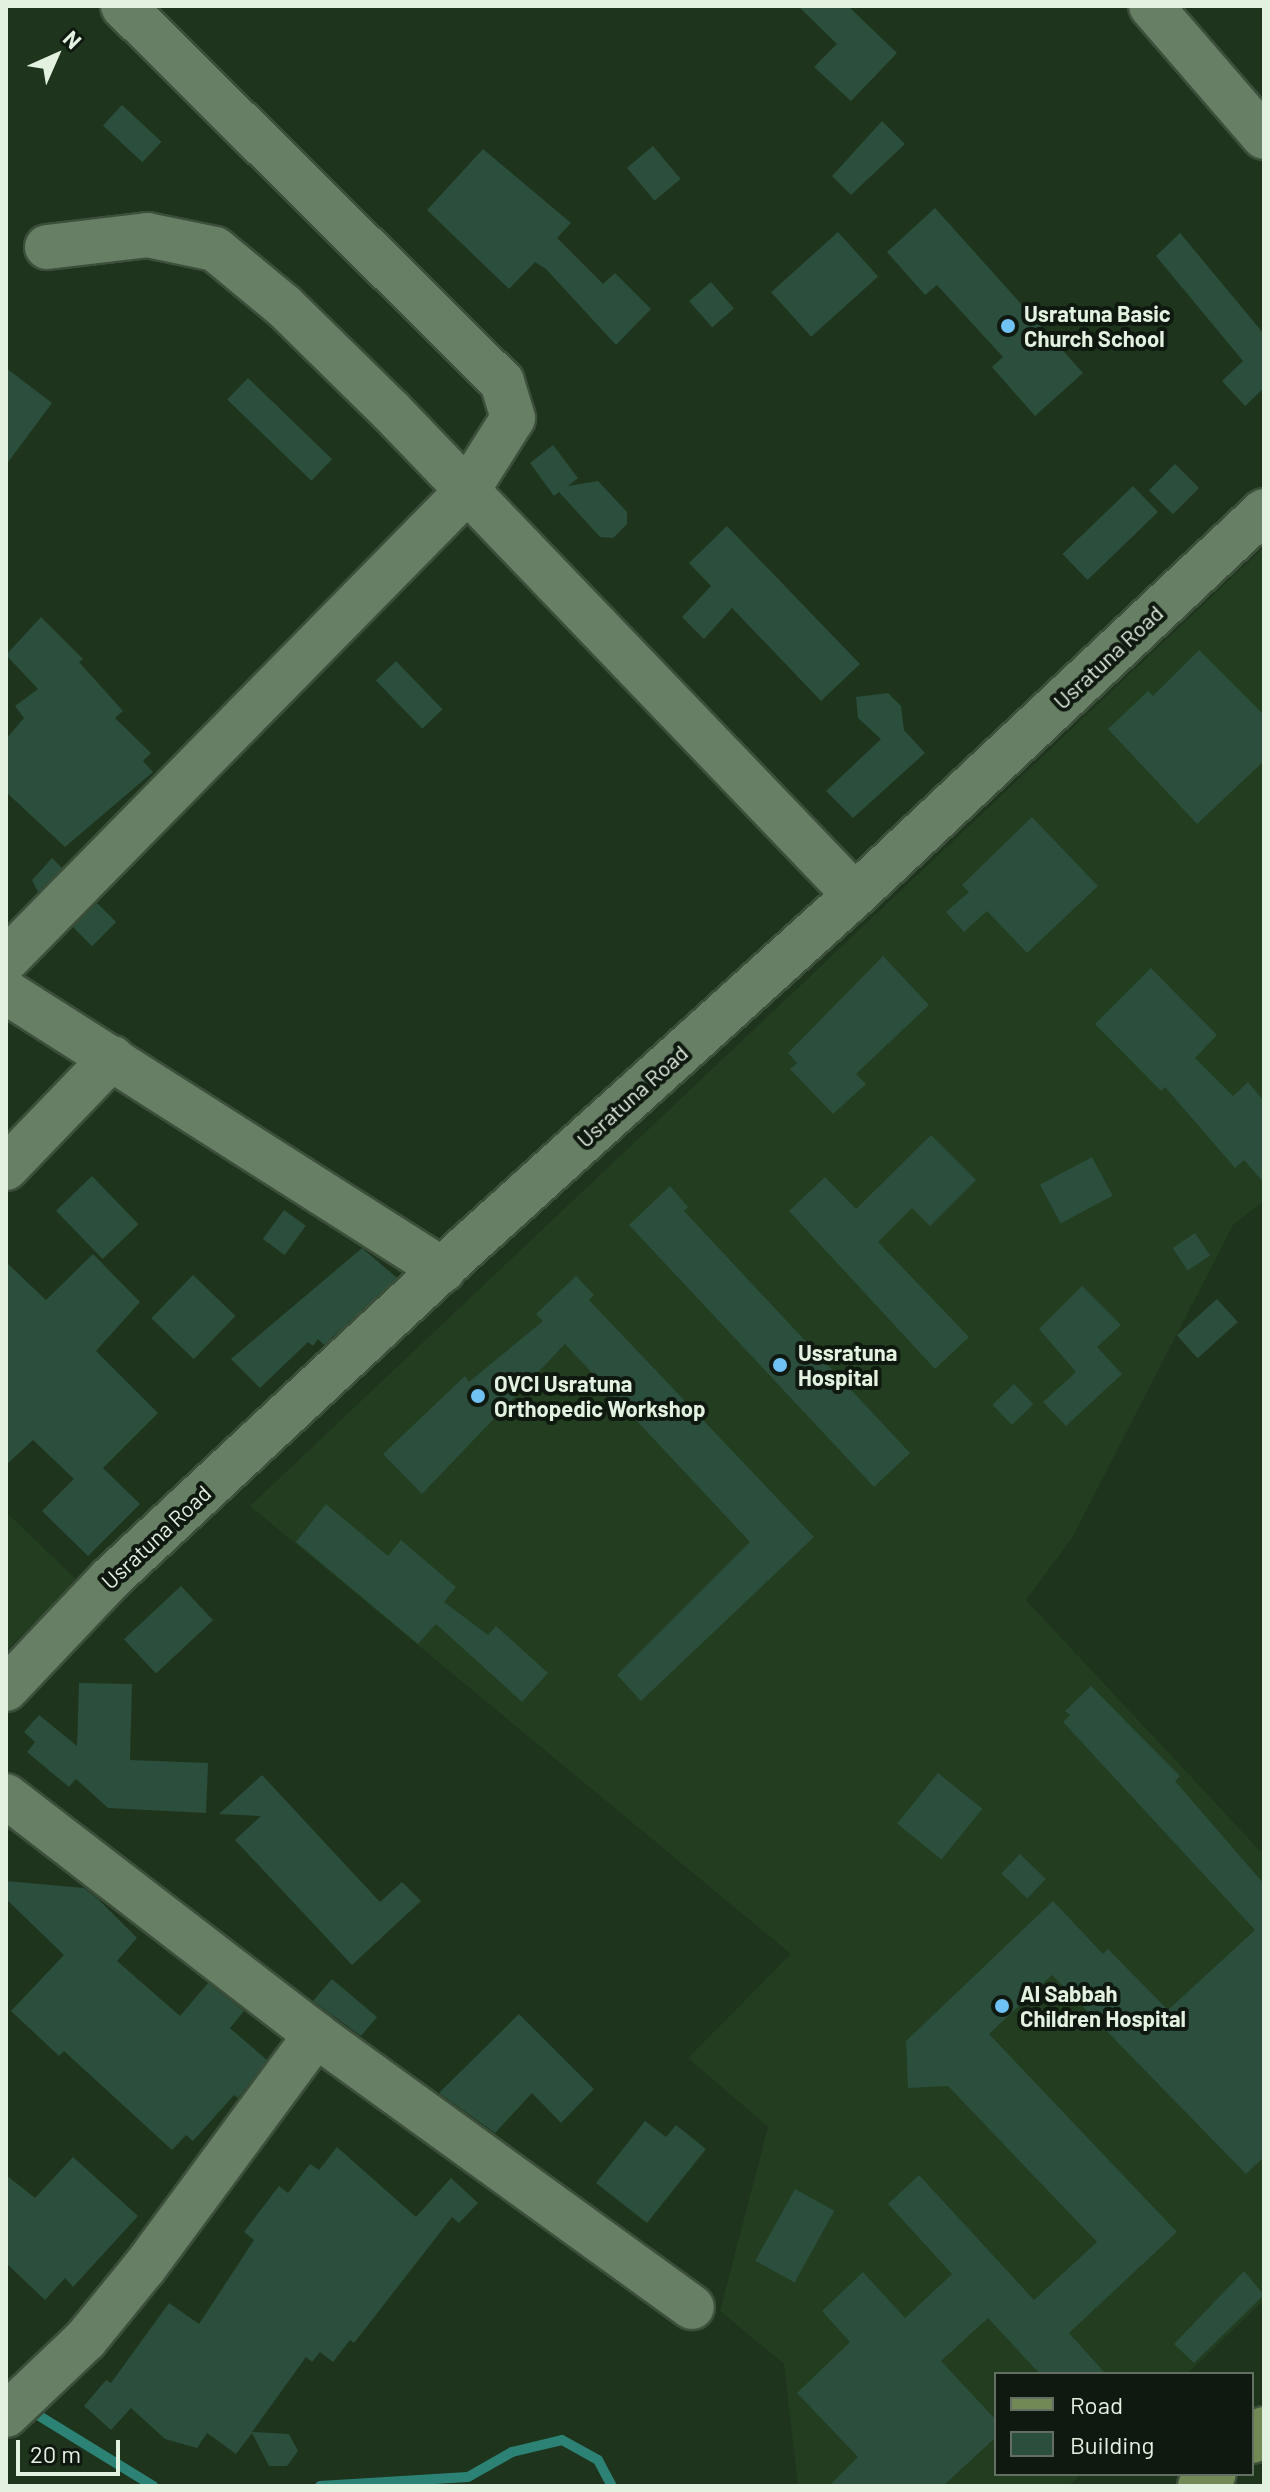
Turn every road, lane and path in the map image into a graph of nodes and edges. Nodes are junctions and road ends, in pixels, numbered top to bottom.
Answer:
1 (123, 6) edge
2 (1151, 6) edge
3 (1264, 137) edge
4 (47, 247) dead end
5 (467, 491) junction
6 (1264, 511) edge
7 (855, 895) junction
8 (6, 960) edge
9 (6, 992) edge
10 (112, 1058) junction
11 (6, 1168) edge
12 (443, 1270) junction
13 (6, 1689) edge
14 (6, 1796) edge
15 (316, 2035) junction
16 (692, 2307) dead end
17 (6, 2415) edge

1 - 5 street
2 - 3 street
4 - 5 street
5 - 7 street
5 - 8 street
6 - 7 street, Usratuna Road
7 - 12 street, Usratuna Road
9 - 10 street
10 - 11 street
10 - 12 street
12 - 13 street, Usratuna Road
14 - 15 street
15 - 16 street
15 - 17 street

